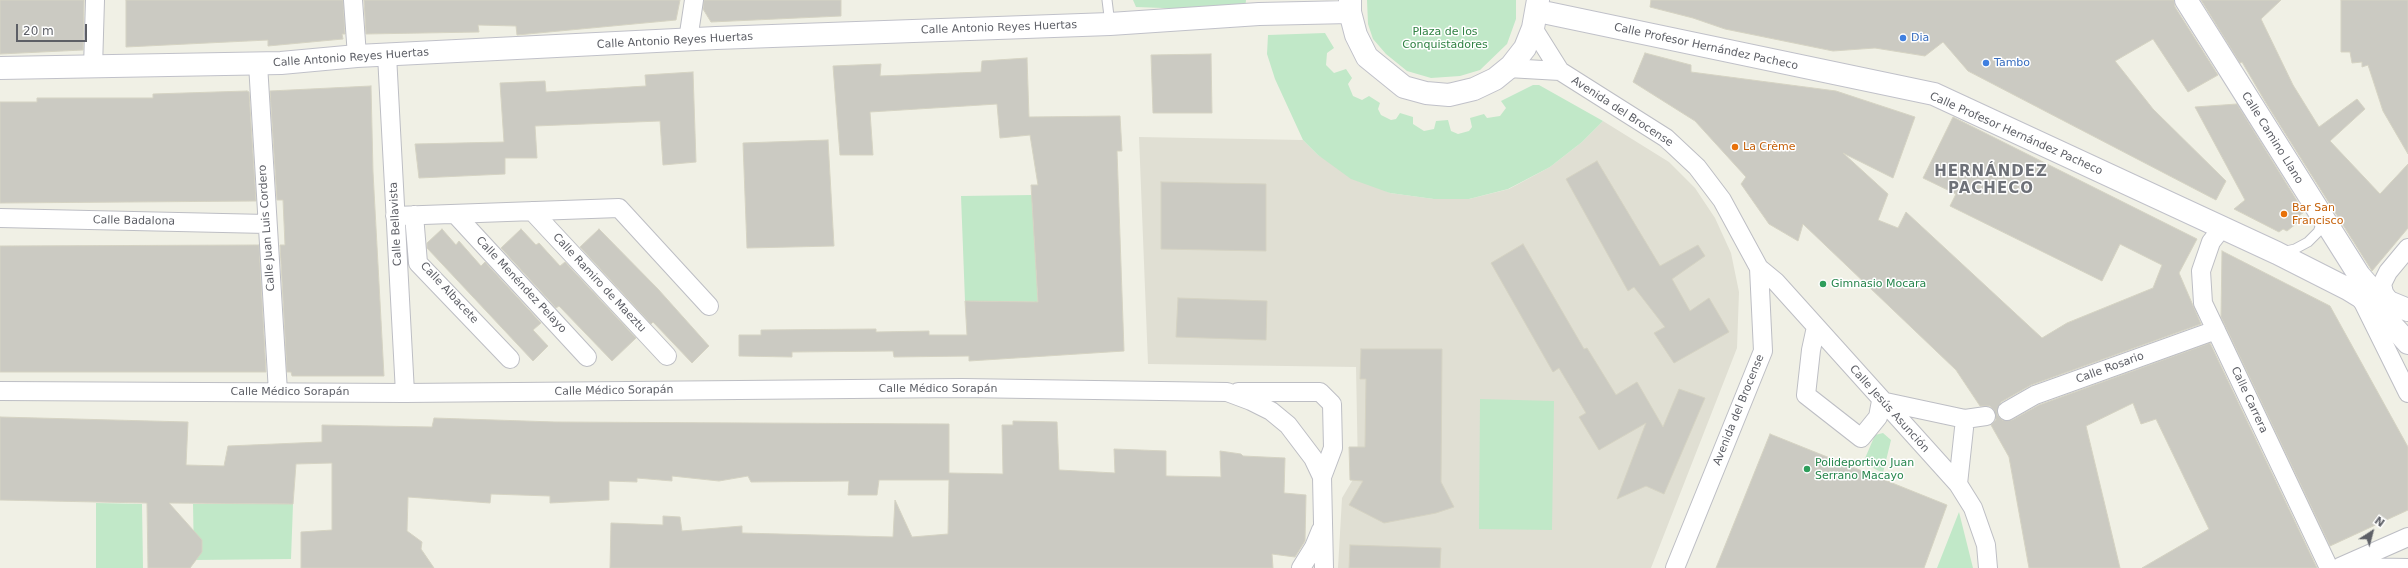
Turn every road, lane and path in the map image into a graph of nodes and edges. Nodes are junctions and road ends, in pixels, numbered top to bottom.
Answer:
1 (95, 0) edge
2 (353, 0) edge
3 (694, 0) edge
4 (1107, 0) edge
5 (2186, 0) edge
6 (1350, 6) edge
7 (1536, 13) edge
8 (1110, 24) junction
9 (688, 40) junction
10 (386, 55) junction
11 (357, 56) junction
12 (258, 64) junction
13 (0, 68) edge
14 (93, 68) junction
15 (1508, 68) junction
16 (1560, 71) junction
17 (532, 211) junction
18 (455, 214) junction
19 (414, 215) junction
20 (395, 216) junction
21 (0, 218) edge
22 (2323, 220) junction
23 (267, 224) junction
24 (2221, 228) junction
25 (2408, 248) edge
26 (2277, 253) junction
27 (1759, 268) junction
28 (2372, 291) junction
29 (709, 306) dead end
30 (2400, 307) edge
31 (1816, 327) junction
32 (2216, 330) junction
33 (2408, 343) edge
34 (667, 356) dead end
35 (587, 357) dead end
36 (510, 359) dead end
37 (0, 392) edge
38 (278, 392) junction
39 (1227, 392) junction
40 (404, 393) junction
41 (2408, 393) edge
42 (1881, 401) junction
43 (2007, 411) dead end
44 (1986, 416) dead end
45 (1965, 419) junction
46 (1322, 477) junction
47 (1958, 484) junction
48 (1322, 527) junction
49 (2408, 537) edge
50 (1301, 568) edge
51 (1324, 568) edge
52 (1675, 568) edge
53 (1988, 568) edge
54 (2335, 568) edge
55 (2408, 568) edge

1 - 14 street
2 - 11 street
3 - 9 street
4 - 8 lane
5 - 22 main road, Calle Camino Llano
6 - 8 main road, Calle Antonio Reyes Huertas
6 - 15 main road
7 - 15 main road
7 - 16 street, Avenida del Brocense
7 - 24 main road, Calle Profesor Hernández Pacheco
8 - 9 main road, Calle Antonio Reyes Huertas
9 - 10 main road, Calle Antonio Reyes Huertas
10 - 11 main road, Calle Antonio Reyes Huertas
10 - 20 street, Calle Bellavista
11 - 12 main road, Calle Antonio Reyes Huertas
12 - 14 main road, Calle Antonio Reyes Huertas
12 - 23 street, Calle Juan Luis Cordero
13 - 14 main road, Calle Antonio Reyes Huertas
15 - 16 street, Avenida del Brocense
16 - 27 street, Avenida del Brocense
17 - 18 street
17 - 29 street
17 - 34 street, Calle Ramiro de Maeztu
18 - 19 street
18 - 35 street, Calle Menéndez Pelayo
19 - 20 street
19 - 36 street, Calle Albacete
20 - 40 street, Calle Bellavista
21 - 23 street, Calle Badalona
22 - 26 lane
22 - 28 main road, Calle Camino Llano
23 - 38 street, Calle Juan Luis Cordero
24 - 26 main road, Calle Profesor Hernández Pacheco
24 - 32 street, Calle Carrera
25 - 28 street
26 - 28 main road, Calle Profesor Hernández Pacheco
27 - 31 street, Calle Jesús Asunción
27 - 52 street, Avenida del Brocense
28 - 30 main road
28 - 33 main road, Calle Profesor Hernández Pacheco
28 - 41 street
31 - 42 street, Calle Jesús Asunción
31 - 42 street
32 - 43 street, Calle Rosario
32 - 54 street, Calle Carrera
37 - 38 street, Calle Médico Sorapán
38 - 40 street, Calle Médico Sorapán
39 - 40 street, Calle Médico Sorapán
39 - 46 street, Calle Médico Sorapán
39 - 46 street, Calle Médico Sorapán
42 - 45 street
42 - 47 street, Calle Jesús Asunción
44 - 45 street
45 - 47 street
46 - 48 street
47 - 53 street, Calle Jesús Asunción
48 - 50 street
48 - 51 street
49 - 54 street
54 - 55 street

